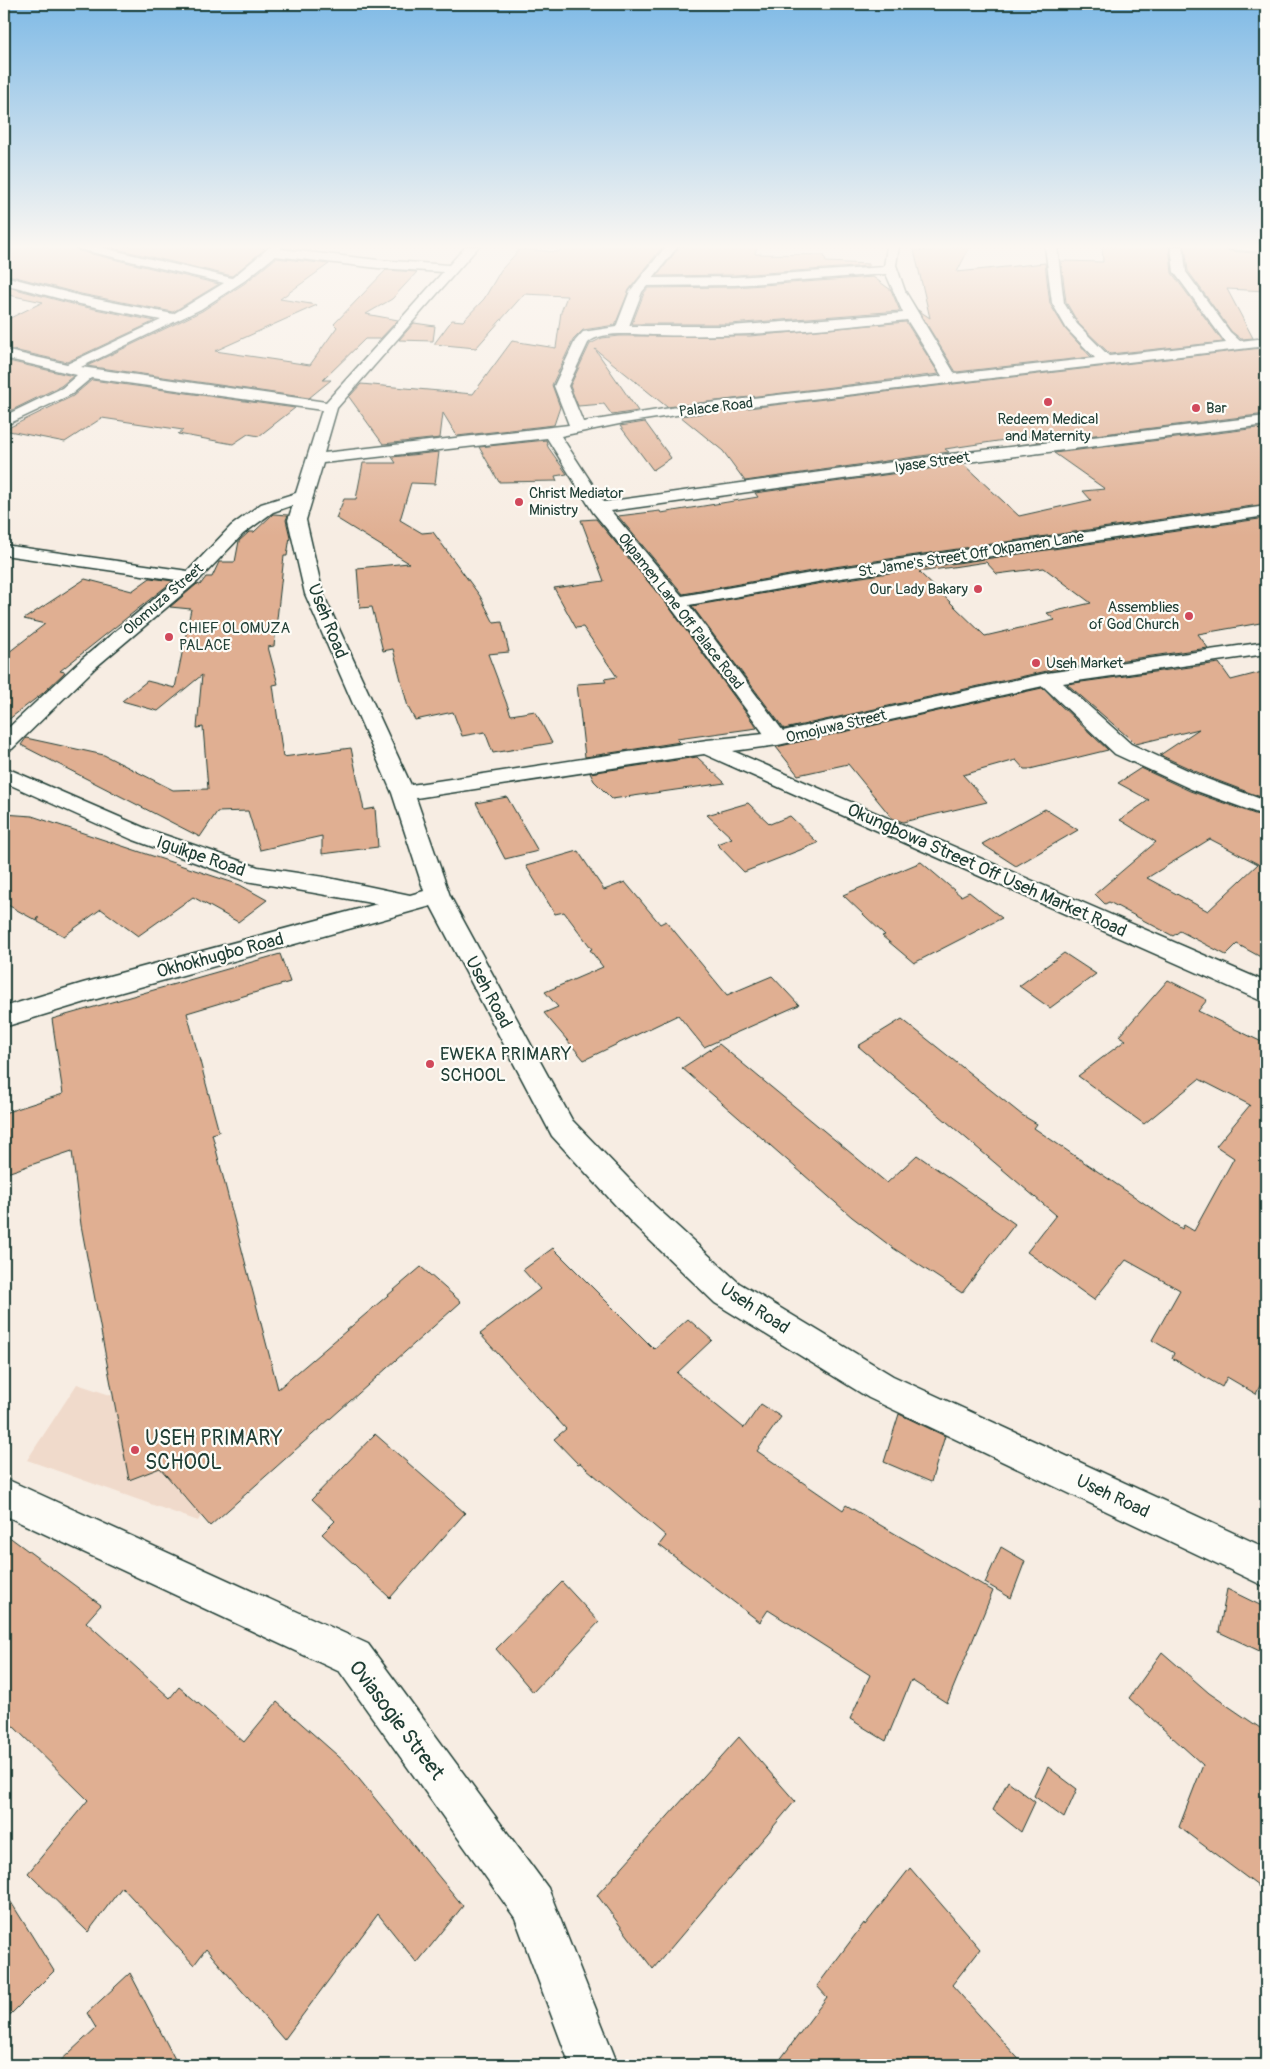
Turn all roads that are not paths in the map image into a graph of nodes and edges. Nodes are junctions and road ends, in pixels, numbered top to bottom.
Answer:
1 (120, 343) edge
2 (387, 343) edge
3 (581, 343) edge
4 (928, 343) edge
5 (1089, 343) edge
6 (1234, 343) edge
7 (1261, 343) edge
8 (1237, 345) junction
9 (4, 354) edge
10 (1106, 360) junction
11 (69, 369) junction
12 (88, 373) junction
13 (951, 379) junction
14 (330, 407) junction
15 (1266, 420) edge
16 (4, 422) edge
17 (577, 427) junction
18 (552, 433) junction
19 (316, 460) junction
20 (599, 508) junction
21 (1266, 512) edge
22 (4, 550) edge
23 (192, 577) junction
24 (677, 602) junction
25 (1266, 648) edge
26 (1243, 652) junction
27 (1266, 661) edge
28 (1047, 678) junction
29 (778, 739) junction
30 (4, 744) edge
31 (707, 747) junction
32 (4, 774) edge
33 (403, 793) junction
34 (1266, 809) edge
35 (438, 896) junction
36 (408, 903) junction
37 (1266, 993) edge
38 (4, 1017) edge
39 (4, 1496) edge
40 (1266, 1568) edge
41 (594, 2065) edge

1 - 11 street
2 - 14 street, Useh Road
3 - 17 street
4 - 13 street
5 - 10 street
6 - 8 street
7 - 8 street, Palace Road
8 - 10 street, Palace Road
9 - 11 street
10 - 13 street, Palace Road
11 - 12 street
12 - 14 street
12 - 16 street
13 - 17 street, Palace Road
14 - 19 street, Useh Road
15 - 20 street, Iyase Street
17 - 18 street, Palace Road
18 - 19 street, Palace Road
18 - 20 street, Okpamen Lane Off Palace Road
19 - 23 street, Olomuza Street
19 - 33 street, Useh Road
20 - 24 street, Okpamen Lane Off Palace Road
21 - 24 street, St. Jame's Street Off Okpamen Lane
22 - 23 street
23 - 30 street, Olomuza Street
24 - 29 street, Okpamen Lane Off Palace Road
25 - 26 street, Omojuwa Street
26 - 27 street
26 - 28 street, Omojuwa Street
28 - 29 street, Omojuwa Street
28 - 34 street
29 - 31 street, Omojuwa Street
31 - 33 street, Omojuwa Street
31 - 37 street, Okungbowa Street Off Useh Market Road
32 - 36 street, Iguikpe Road
33 - 35 street, Useh Road
35 - 36 street, Okhokhugbo Road
35 - 40 street, Useh Road
36 - 38 street, Okhokhugbo Road
39 - 41 street, Oviasogie Street

